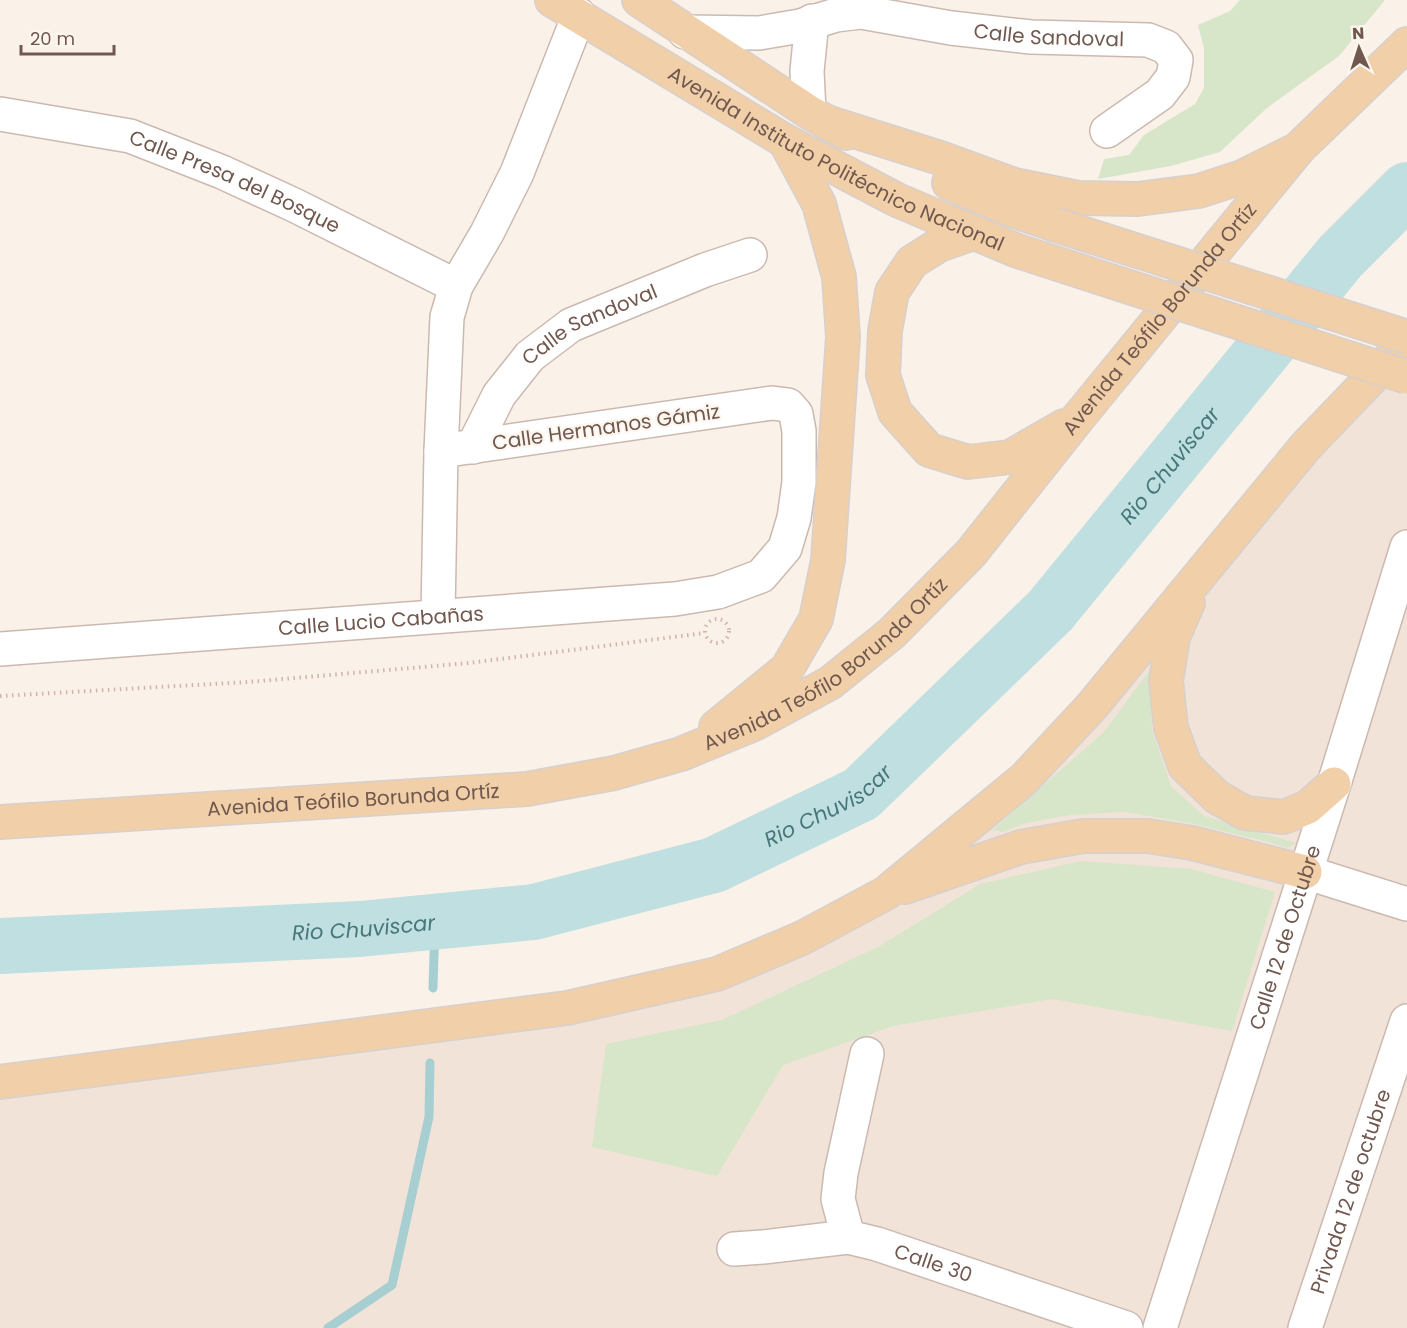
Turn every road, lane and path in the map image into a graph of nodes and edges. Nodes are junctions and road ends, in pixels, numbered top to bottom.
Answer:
1 (639, 0) edge
2 (566, 7) edge
3 (812, 21) junction
4 (685, 32) junction
5 (1407, 44) edge
6 (0, 114) edge
7 (818, 117) junction
8 (1107, 131) dead end
9 (785, 141) junction
10 (1299, 148) junction
11 (973, 233) junction
12 (750, 255) dead end
13 (456, 286) junction
14 (1407, 339) edge
15 (1407, 377) edge
16 (1078, 418) junction
17 (473, 447) junction
18 (441, 452) junction
19 (1407, 547) edge
20 (1200, 572) junction
21 (761, 576) joint
22 (438, 615) junction
23 (705, 633) junction
24 (0, 649) edge
25 (0, 696) edge
26 (681, 754) junction
27 (1334, 784) junction
28 (0, 822) edge
29 (1305, 872) junction
30 (886, 893) junction
31 (1407, 904) edge
32 (1407, 1021) edge
33 (867, 1054) dead end
34 (0, 1082) edge
35 (848, 1237) junction
36 (734, 1248) dead end
37 (1126, 1328) edge
38 (1160, 1328) edge
39 (1305, 1328) edge

1 - 4 main road, Avenida Instituto Politécnico Nacional
2 - 9 main road, Avenida Instituto Politécnico Nacional
2 - 13 street
3 - 4 street, Calle Sandoval
3 - 7 street
3 - 8 street, Calle Sandoval
4 - 7 main road, Avenida Instituto Politécnico Nacional
5 - 10 main road, Avenida Teófilo Borunda Ortíz
6 - 13 street, Calle Presa del Bosque
7 - 10 main road
7 - 14 main road, Avenida Instituto Politécnico Nacional, bridge
9 - 11 main road, Avenida Instituto Politécnico Nacional
9 - 26 main road
10 - 16 main road, Avenida Teófilo Borunda Ortíz
11 - 15 main road, Avenida Instituto Politécnico Nacional, bridge
11 - 16 main road
12 - 17 street, Calle Sandoval
13 - 18 street
14 - 20 main road
16 - 26 main road, Avenida Teófilo Borunda Ortíz
17 - 18 street, Calle Hermanos Gámiz
17 - 21 street, Calle Hermanos Gámiz
18 - 22 street
19 - 27 street, Calle 12 de Octubre
20 - 27 main road
20 - 30 main road
21 - 22 street, Calle Lucio Cabañas
22 - 24 street, Calle Lucio Cabañas
23 - 23 path
23 - 25 path
26 - 28 main road, Avenida Teófilo Borunda Ortíz
27 - 29 street, Calle 12 de Octubre
29 - 30 main road
29 - 31 street
29 - 38 street, Calle 12 de Octubre
30 - 34 main road
32 - 39 street, Privada 12 de octubre
33 - 35 street
35 - 36 street, Calle 30
35 - 37 street, Calle 30

